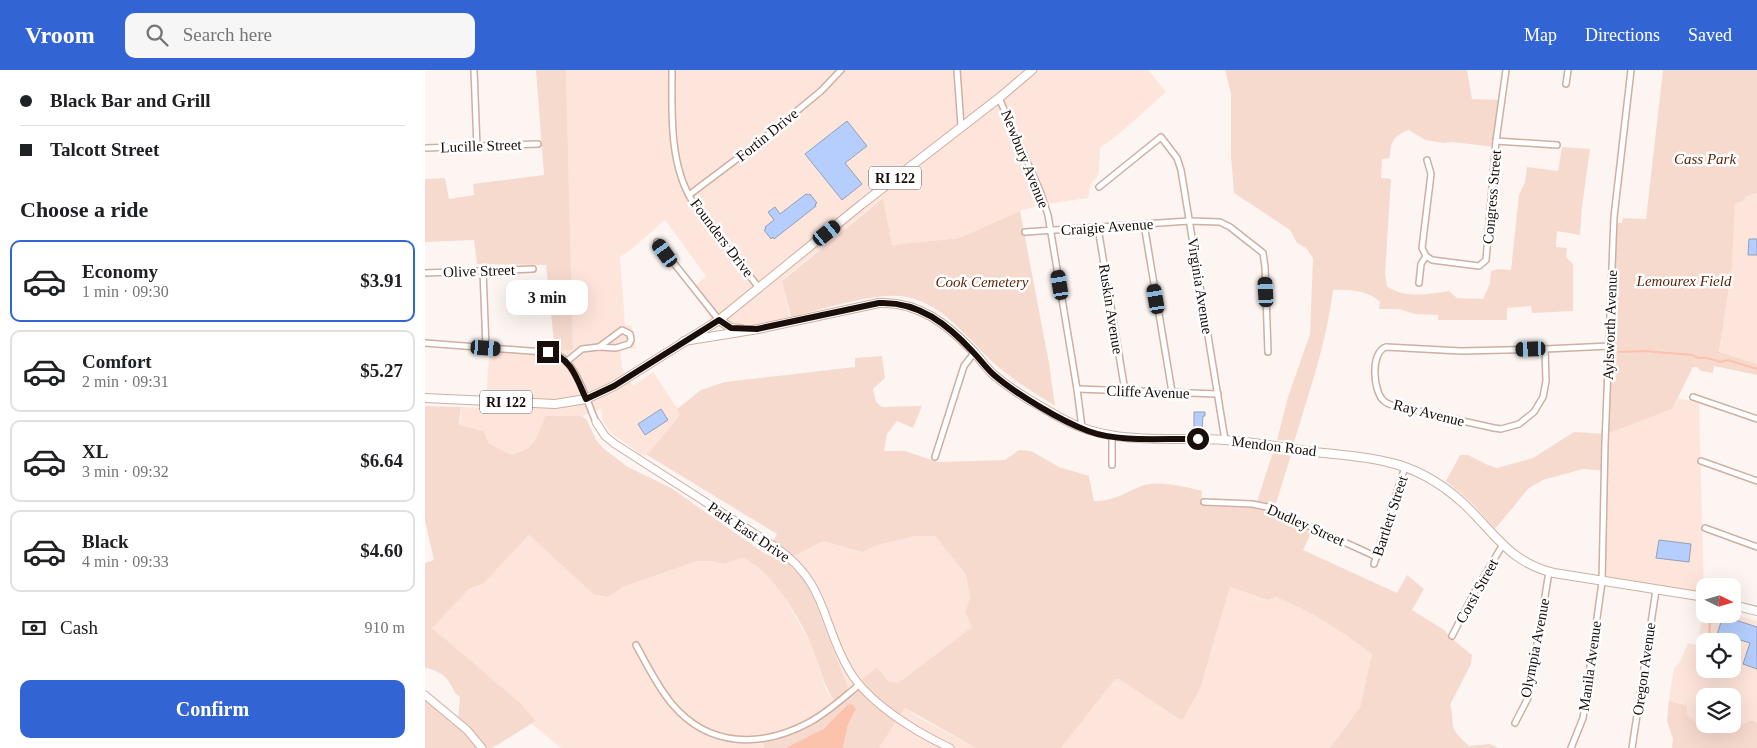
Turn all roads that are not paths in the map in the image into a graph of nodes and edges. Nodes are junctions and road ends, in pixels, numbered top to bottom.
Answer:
1 (474, 70) edge
2 (672, 70) edge
3 (841, 70) edge
4 (957, 70) edge
5 (1032, 70) edge
6 (1506, 70) edge
7 (1568, 70) edge
8 (1631, 70) edge
9 (1566, 84) dead end
10 (999, 98) junction
11 (961, 126) junction
12 (1497, 141) junction
13 (538, 144) dead end
14 (1557, 145) dead end
15 (477, 146) junction
16 (425, 148) edge
17 (1427, 160) dead end
18 (1099, 187) dead end
19 (689, 195) junction
20 (1189, 221) junction
21 (1144, 224) junction
22 (1098, 228) junction
23 (1051, 231) junction
24 (1025, 232) dead end
25 (657, 242) dead end
26 (1426, 256) junction
27 (533, 269) dead end
28 (483, 270) junction
29 (425, 273) edge
30 (1419, 283) dead end
31 (759, 288) junction
32 (717, 321) junction
33 (757, 329) junction
34 (729, 334) junction
35 (684, 341) junction
36 (425, 343) edge
37 (1610, 346) junction
38 (599, 347) junction
39 (486, 348) junction
40 (1545, 349) junction
41 (1268, 352) dead end
42 (974, 353) junction
43 (566, 362) junction
44 (1077, 389) junction
45 (1125, 391) junction
46 (1172, 392) junction
47 (1218, 394) junction
48 (1693, 396) dead end
49 (425, 398) edge
50 (586, 399) junction
51 (1757, 419) edge
52 (596, 422) joint
53 (1082, 428) junction
54 (1112, 437) junction
55 (1225, 440) junction
56 (935, 457) dead end
57 (1701, 461) dead end
58 (1112, 465) dead end
59 (1405, 467) junction
60 (1757, 481) edge
61 (1204, 502) dead end
62 (1705, 528) dead end
63 (1502, 546) junction
64 (1757, 546) edge
65 (1377, 557) junction
66 (1374, 564) dead end
67 (1549, 572) junction
68 (1602, 582) junction
69 (1656, 590) junction
70 (1696, 596) edge
71 (1741, 607) edge
72 (1757, 612) edge
73 (1452, 636) dead end
74 (636, 645) dead end
75 (859, 685) junction
76 (425, 695) edge
77 (1515, 723) dead end
78 (482, 748) edge
79 (950, 748) edge
80 (1571, 748) edge
81 (1632, 748) edge

1 - 15 street
2 - 19 street, Founders Drive
3 - 19 street, Fortin Drive
4 - 11 street
5 - 10 main road, RI 122
6 - 12 street, Congress Street
7 - 9 street
8 - 37 street, Aylsworth Avenue
10 - 11 main road, RI 122
10 - 23 street, Newbury Avenue
11 - 31 main road, RI 122
12 - 14 street
12 - 26 street, Congress Street
13 - 15 street, Lucille Street
15 - 16 street, Lucille Street
17 - 26 street
18 - 20 street, Virginia Avenue
19 - 31 street, Founders Drive
20 - 21 street, Craigie Avenue
20 - 41 street, Craigie Avenue
20 - 47 street, Virginia Avenue
21 - 22 street, Craigie Avenue
21 - 46 street
22 - 23 street, Craigie Avenue
22 - 45 street, Ruskin Avenue
23 - 24 street, Craigie Avenue
23 - 44 street, Newbury Avenue
25 - 32 street
26 - 30 street
27 - 28 street, Olive Street
28 - 29 street, Olive Street
28 - 39 street
31 - 32 main road, RI 122
32 - 33 main road, Mendon Road
32 - 34 main road
32 - 35 main road, RI 122
33 - 34 main road, Mendon Road
33 - 42 main road, Mendon Road
34 - 35 main road, Mendon Road
35 - 50 main road, RI 122
36 - 39 street
37 - 40 street, Ray Avenue
37 - 68 street, Aylsworth Avenue
38 - 38 street
38 - 43 street
39 - 43 street
40 - 40 street, Ray Avenue
42 - 53 main road, Mendon Road
42 - 56 street
43 - 50 street, Park East Drive
44 - 45 street, Cliffe Avenue
44 - 53 street, Newbury Avenue
45 - 46 street, Cliffe Avenue
46 - 47 street, Cliffe Avenue
47 - 55 street, Virginia Avenue
48 - 51 street
49 - 50 main road, RI 122
50 - 52 street, Park East Drive
52 - 75 street, Park East Drive
53 - 54 main road, Mendon Road
54 - 55 main road, Mendon Road
54 - 58 street
55 - 59 main road, Mendon Road
57 - 60 street
59 - 63 main road, Mendon Road
59 - 65 street, Bartlett Street
61 - 65 street, Dudley Street
62 - 64 street
63 - 67 main road, Mendon Road
63 - 73 street, Corsi Street
65 - 66 street, Bartlett Street
67 - 68 main road, Mendon Road
67 - 77 street, Olympia Avenue
68 - 69 main road, Mendon Road
68 - 80 street, Manila Avenue
69 - 70 main road, Mendon Road
69 - 81 street, Oregon Avenue
71 - 72 main road
74 - 75 street
75 - 79 street, Park East Drive
76 - 78 street

